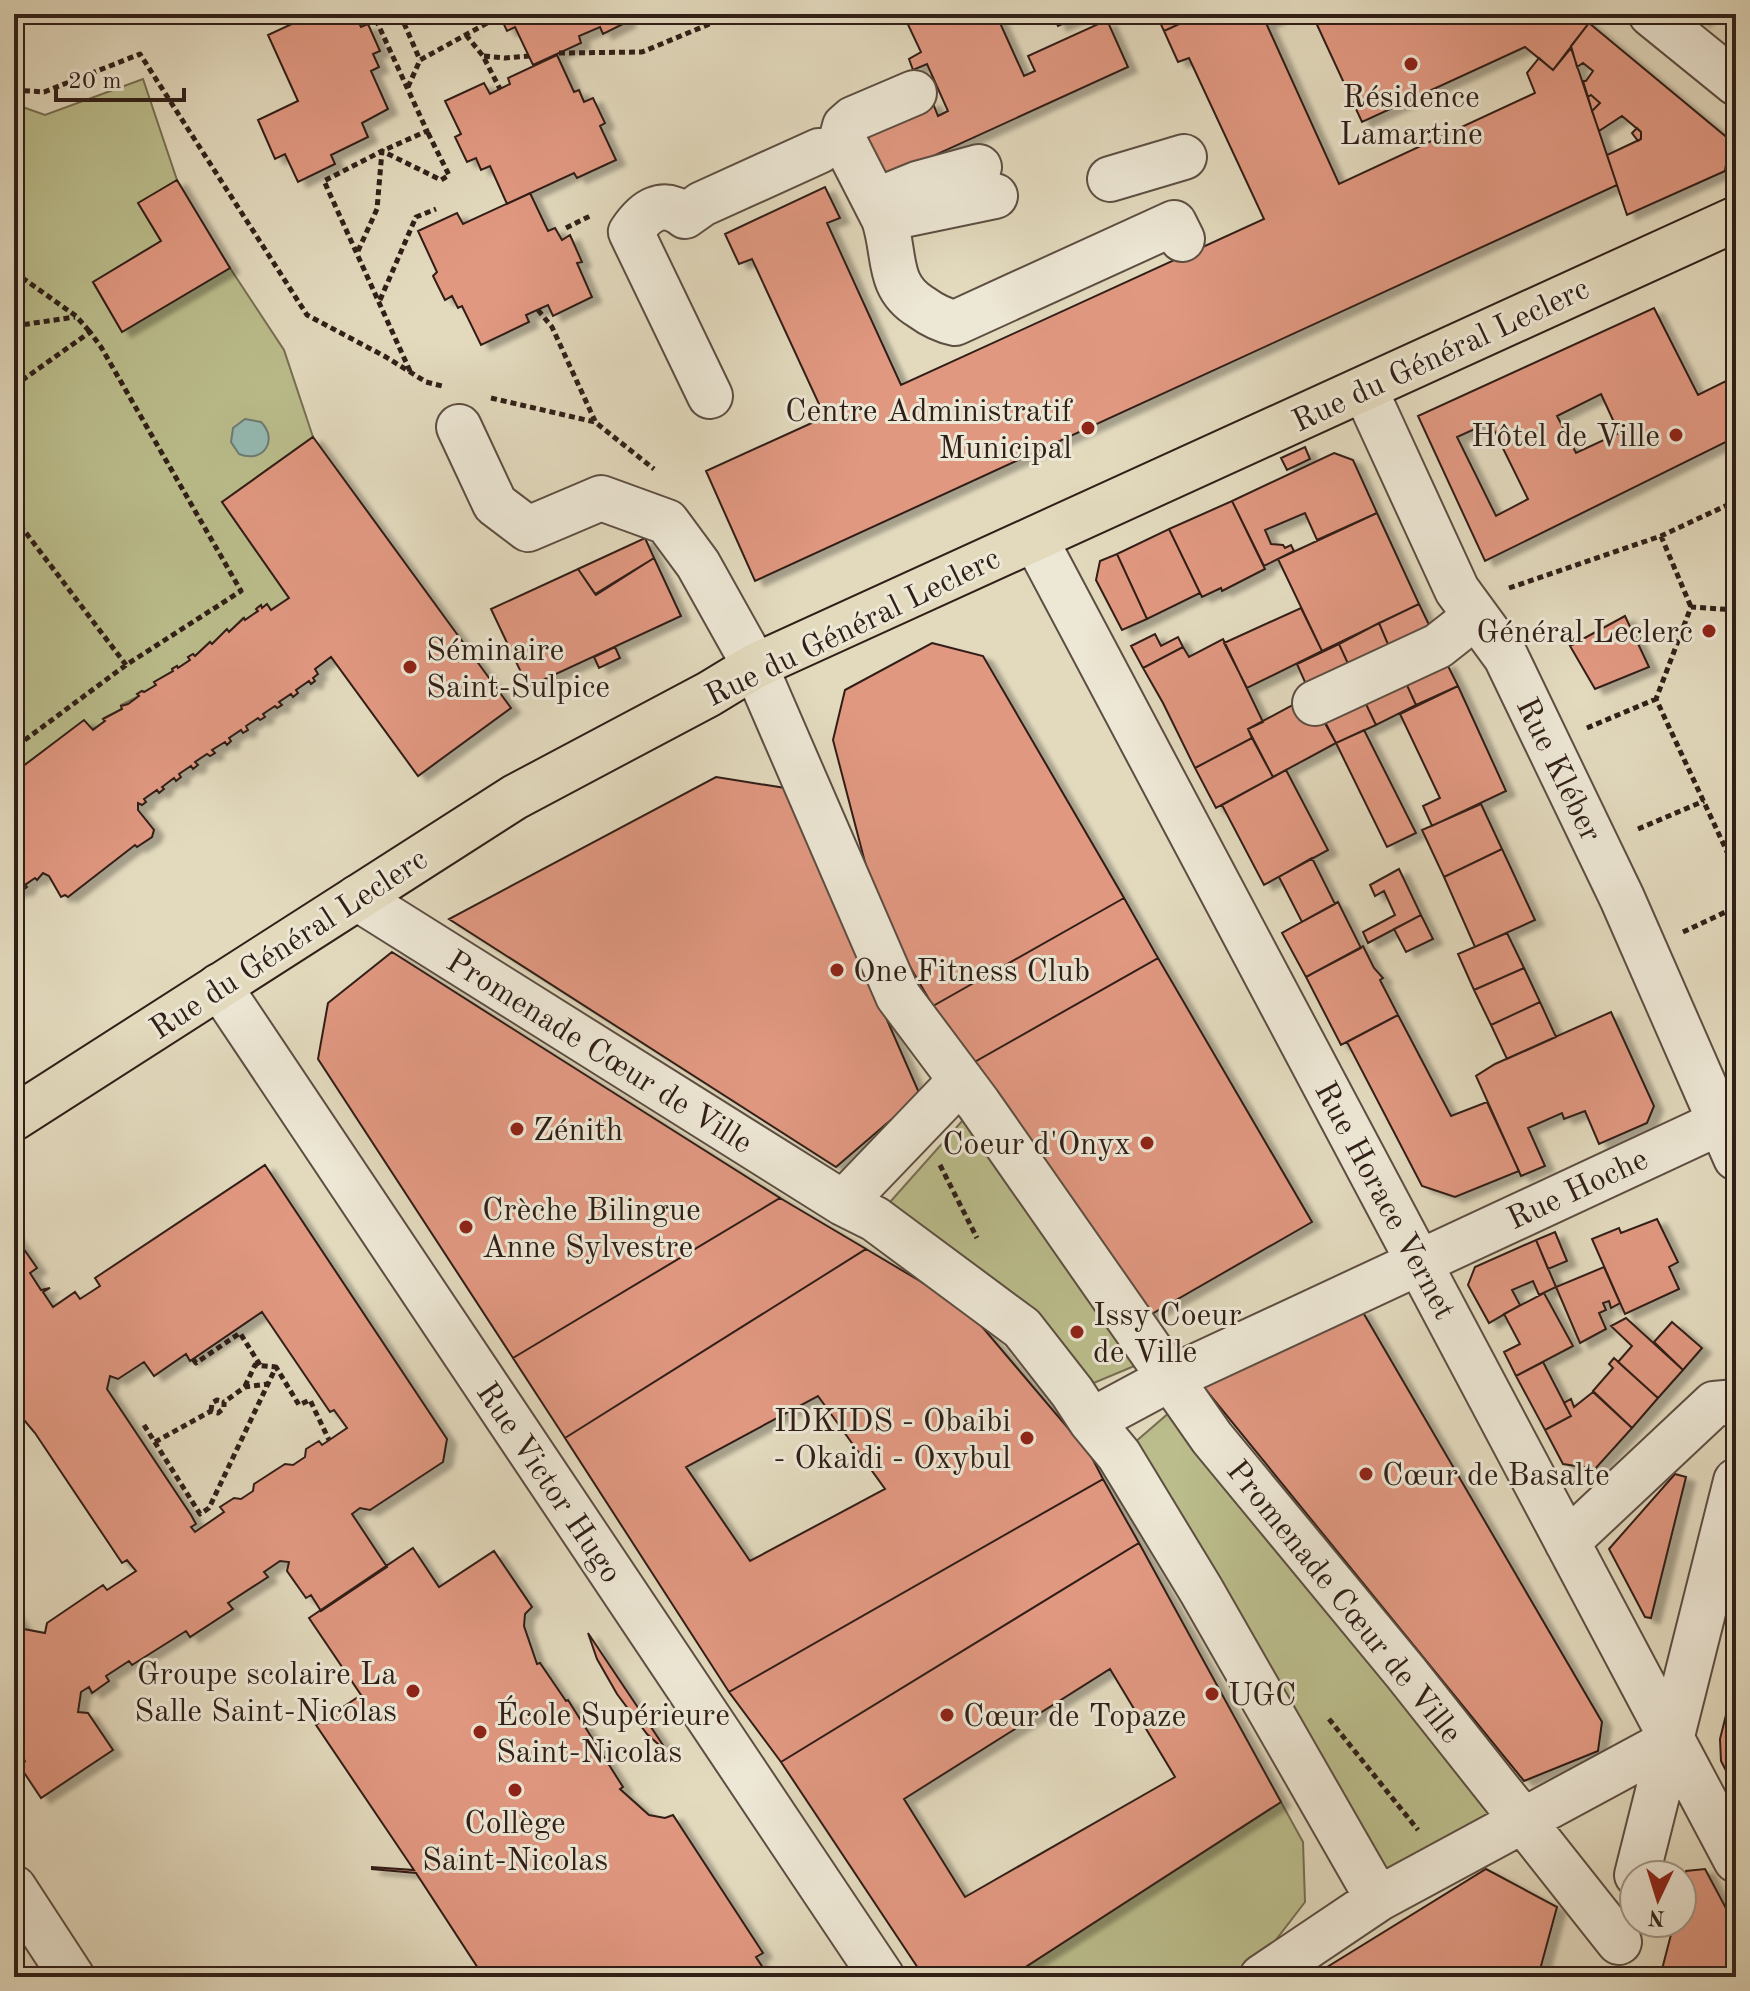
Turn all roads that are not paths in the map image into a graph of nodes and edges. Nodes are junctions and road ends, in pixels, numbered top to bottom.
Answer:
1 (1651, 14) edge
2 (1736, 83) edge
3 (914, 93) dead end
4 (832, 157) junction
5 (1184, 157) dead end
6 (1110, 179) dead end
7 (987, 182) dead end
8 (884, 219) junction
9 (1736, 219) edge
10 (1182, 239) dead end
11 (1372, 386) junction
12 (710, 396) dead end
13 (459, 427) dead end
14 (1035, 539) junction
15 (1466, 592) junction
16 (755, 666) junction
17 (1315, 703) dead end
18 (357, 898) junction
19 (219, 986) junction
20 (961, 1080) junction
21 (14, 1118) edge
22 (1731, 1131) edge
23 (843, 1203) junction
24 (1419, 1261) junction
25 (1171, 1378) junction
26 (1736, 1402) edge
27 (1091, 1421) junction
28 (1736, 1481) edge
29 (1567, 1542) junction
30 (1672, 1740) junction
31 (1523, 1821) junction
32 (1641, 1859) edge
33 (1736, 1860) edge
34 (14, 1888) edge
35 (1378, 1899) junction
36 (1620, 1939) edge
37 (1615, 1959) edge
38 (72, 1977) edge
39 (882, 1977) edge
40 (1262, 1977) edge

1 - 2 street
3 - 4 street
4 - 8 street
4 - 12 street
5 - 6 street
7 - 8 street
8 - 10 street
9 - 11 main road, Rue du Général Leclerc
11 - 14 main road, Rue du Général Leclerc
11 - 15 street, Rue Kléber
13 - 16 street, Promenade Cœur de Ville
14 - 16 main road, Rue du Général Leclerc
14 - 24 street, Rue Horace Vernet
15 - 17 street
15 - 22 street, Rue Kléber
16 - 18 main road, Rue du Général Leclerc
16 - 20 street, Promenade Cœur de Ville
18 - 19 main road, Rue du Général Leclerc
18 - 23 street, Promenade Cœur de Ville
19 - 21 main road, Rue du Général Leclerc
19 - 39 street, Rue Victor Hugo
20 - 23 street
20 - 25 street, Promenade Cœur de Ville
22 - 24 street, Rue Hoche
23 - 27 street, Promenade Cœur de Ville
24 - 25 street
24 - 29 street, Rue Horace Vernet
25 - 27 street
25 - 31 street, Promenade Cœur de Ville
26 - 29 street
27 - 35 street, Promenade Cœur de Ville
28 - 30 street
29 - 30 street, Rue Horace Vernet
30 - 31 street
30 - 32 street
30 - 33 street, Rue Horace Vernet
31 - 35 street
31 - 37 street, Promenade Cœur de Ville
34 - 38 street
35 - 40 street
36 - 37 street

